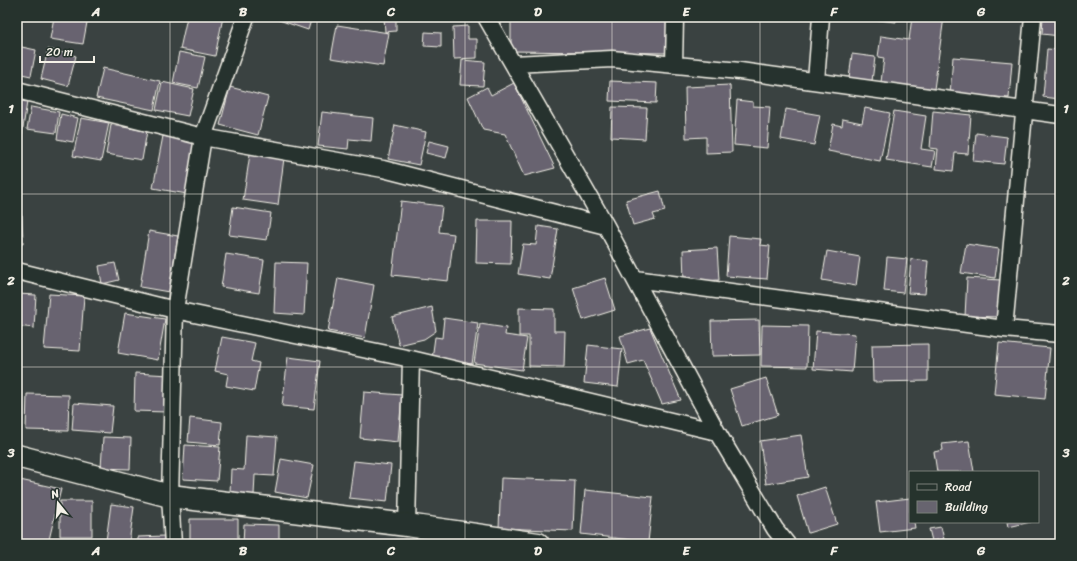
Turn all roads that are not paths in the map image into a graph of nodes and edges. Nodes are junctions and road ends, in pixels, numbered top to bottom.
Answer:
1 (246, 17) edge
2 (486, 17) edge
3 (675, 17) edge
4 (821, 17) edge
5 (1033, 17) edge
6 (514, 64) junction
7 (674, 65) junction
8 (816, 81) junction
9 (17, 90) edge
10 (1024, 110) junction
11 (1060, 115) edge
12 (203, 137) junction
13 (606, 226) junction
14 (17, 271) edge
15 (635, 279) junction
16 (175, 310) junction
17 (1004, 329) junction
18 (1060, 334) edge
19 (411, 359) junction
20 (717, 432) junction
21 (17, 456) edge
22 (170, 496) junction
23 (407, 525) junction
24 (173, 544) edge
25 (538, 544) edge
26 (787, 544) edge

1 - 12 street
2 - 6 street
3 - 7 street
4 - 8 street
5 - 10 street
6 - 7 street
6 - 13 street
7 - 8 street
8 - 10 street
9 - 12 street
10 - 11 street
10 - 17 street
12 - 13 street
12 - 16 street
13 - 15 street
14 - 16 street
15 - 17 street
15 - 20 street
16 - 19 street
16 - 22 street
17 - 18 street
19 - 20 street
19 - 23 street
20 - 26 street
21 - 22 street
22 - 23 street
22 - 24 street
23 - 25 street

